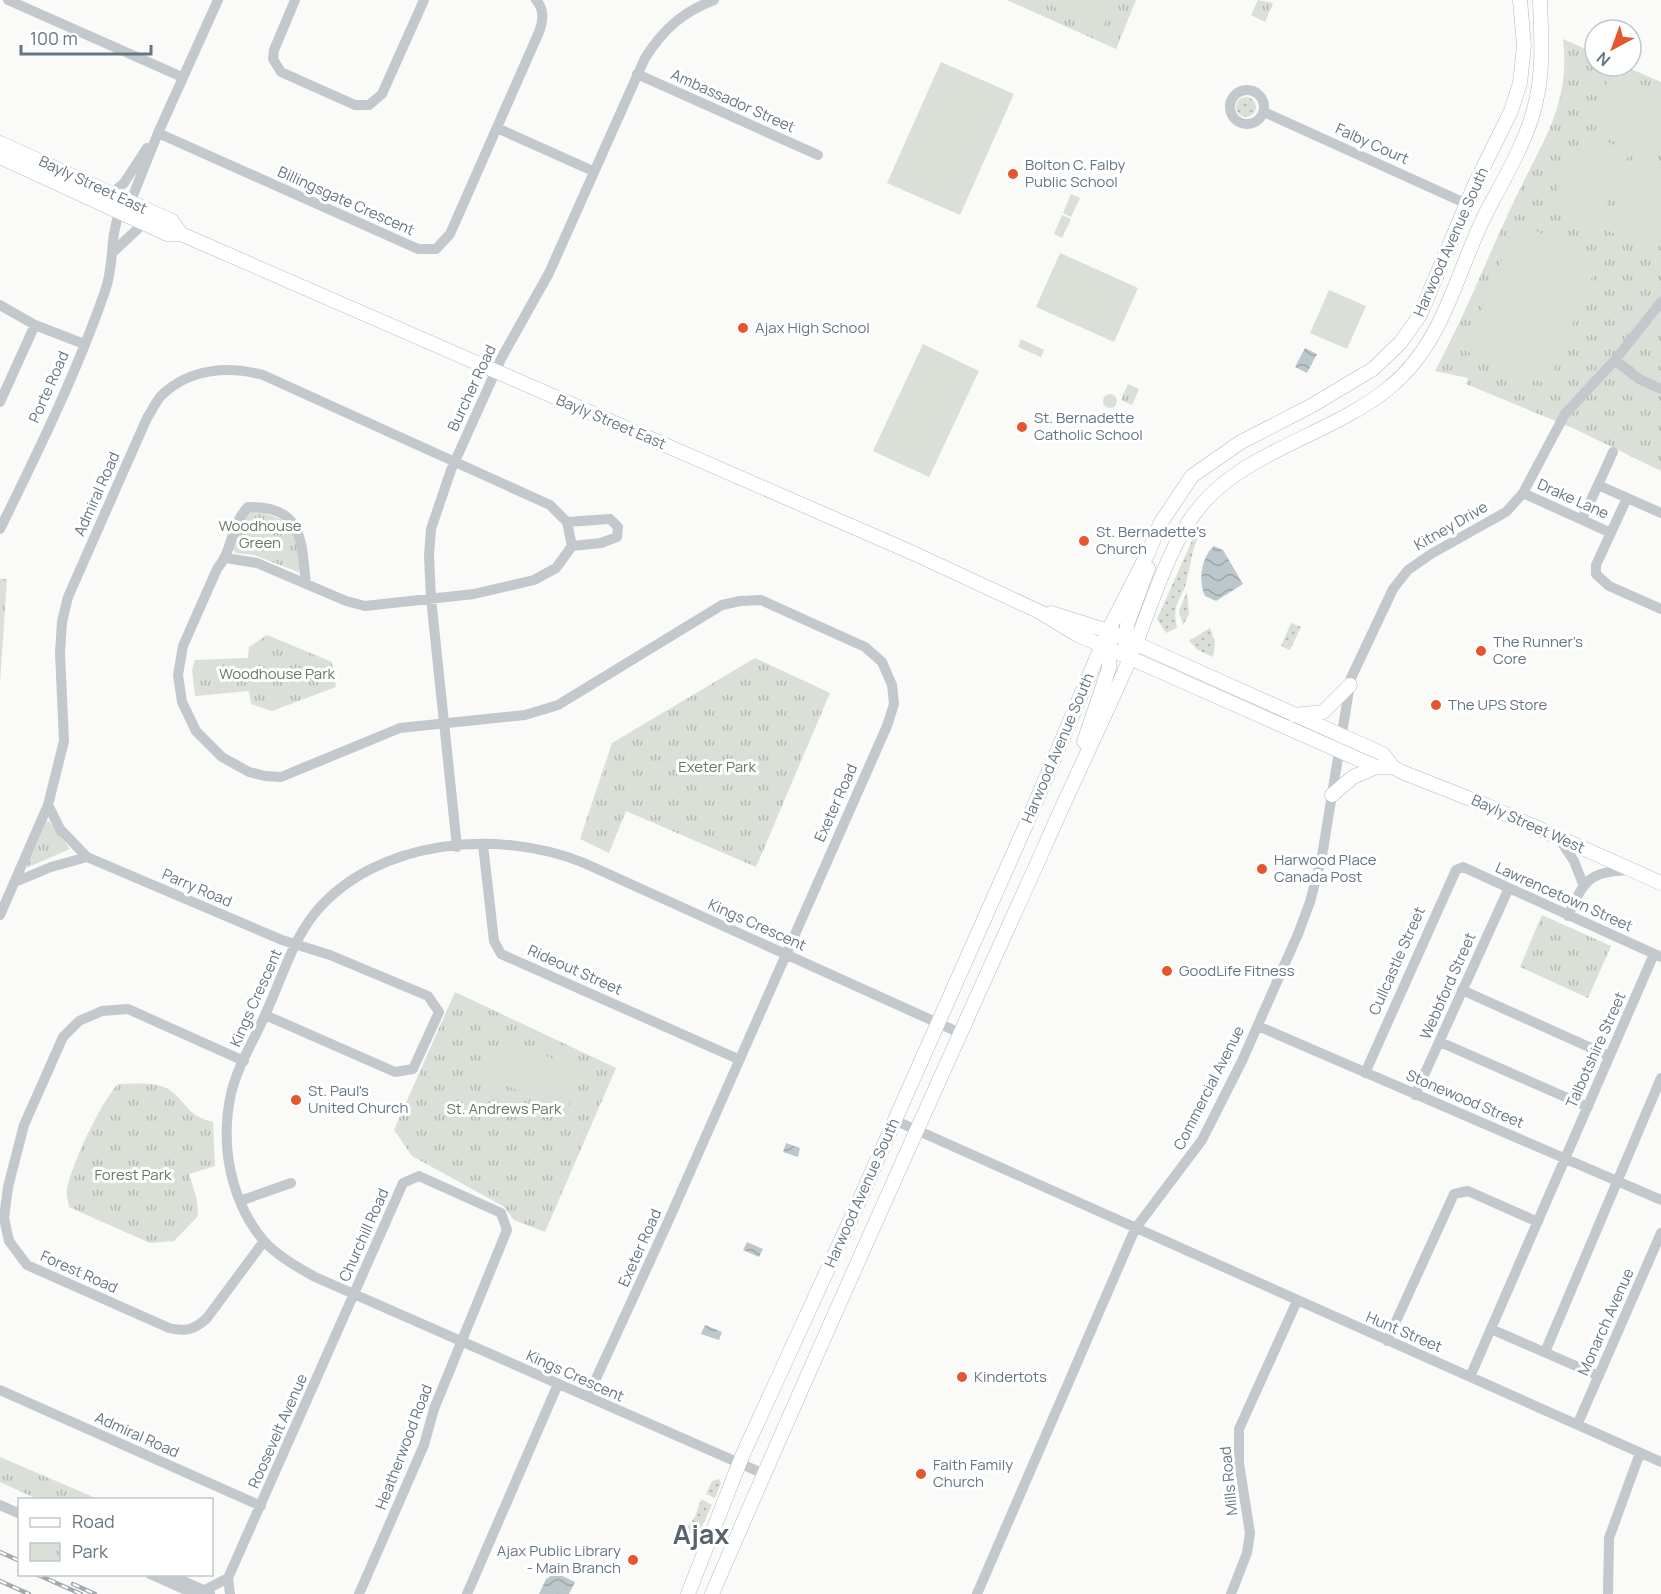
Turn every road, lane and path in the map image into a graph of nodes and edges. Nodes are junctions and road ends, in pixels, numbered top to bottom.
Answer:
1 (8, 0) edge
2 (218, 0) edge
3 (295, 0) edge
4 (424, 0) edge
5 (536, 0) edge
6 (714, 0) edge
7 (1520, 0) edge
8 (1540, 0) edge
9 (637, 74) junction
10 (182, 77) junction
11 (1264, 112) dead end
12 (497, 128) junction
13 (158, 133) junction
14 (0, 143) edge
15 (818, 155) dead end
16 (0, 158) edge
17 (593, 171) junction
18 (56, 175) junction
19 (111, 194) junction
20 (1467, 204) junction
21 (125, 207) junction
22 (1487, 212) junction
23 (144, 224) junction
24 (181, 234) junction
25 (113, 252) junction
26 (1661, 302) edge
27 (0, 305) edge
28 (35, 325) junction
29 (84, 344) junction
30 (1615, 360) junction
31 (495, 372) junction
32 (1661, 389) edge
33 (0, 402) edge
34 (1613, 452) dead end
35 (455, 461) junction
36 (1598, 485) junction
37 (1523, 493) junction
38 (1627, 498) junction
39 (1661, 513) edge
40 (1582, 519) junction
41 (567, 522) junction
42 (0, 529) edge
43 (1611, 533) junction
44 (572, 546) junction
45 (1149, 551) junction
46 (226, 558) junction
47 (306, 584) junction
48 (431, 598) junction
49 (1661, 609) edge
50 (1040, 612) junction
51 (1108, 631) junction
52 (1130, 641) junction
53 (1106, 647) junction
54 (1130, 657) junction
55 (1350, 685) junction
56 (1294, 715) junction
57 (444, 722) junction
58 (1342, 744) junction
59 (1376, 767) junction
60 (1393, 767) junction
61 (1073, 778) junction
62 (1332, 795) junction
63 (48, 806) junction
64 (1026, 825) junction
65 (1557, 837) junction
66 (1047, 840) junction
67 (483, 845) junction
68 (457, 847) junction
69 (87, 857) junction
70 (1463, 867) joint
71 (1632, 870) junction
72 (15, 882) junction
73 (1661, 882) edge
74 (1583, 884) junction
75 (1508, 890) junction
76 (0, 915) edge
77 (1568, 916) junction
78 (295, 945) junction
79 (786, 955) junction
80 (1658, 956) edge
81 (1462, 990) junction
82 (265, 1015) junction
83 (938, 1022) junction
84 (1258, 1026) junction
85 (960, 1033) junction
86 (1440, 1042) junction
87 (1609, 1056) junction
88 (738, 1059) junction
89 (244, 1061) junction
90 (1365, 1072) junction
91 (1661, 1078) edge
92 (1415, 1095) junction
93 (1588, 1107) junction
94 (894, 1120) junction
95 (916, 1132) junction
96 (1565, 1158) junction
97 (1616, 1181) junction
98 (291, 1183) dead end
99 (1661, 1200) edge
100 (240, 1201) junction
101 (1538, 1222) junction
102 (1135, 1229) junction
103 (1661, 1233) edge
104 (264, 1240) junction
105 (824, 1276) junction
106 (848, 1289) junction
107 (353, 1294) junction
108 (1297, 1301) junction
109 (1491, 1329) junction
110 (1387, 1341) junction
111 (461, 1343) junction
112 (1545, 1352) junction
113 (1599, 1376) junction
114 (1470, 1377) junction
115 (558, 1384) junction
116 (0, 1390) edge
117 (588, 1396) junction
118 (1578, 1424) junction
119 (1640, 1453) junction
120 (1661, 1462) edge
121 (739, 1464) junction
122 (764, 1474) junction
123 (0, 1505) edge
124 (261, 1506) junction
125 (18, 1513) edge
126 (153, 1576) edge
127 (170, 1576) edge
128 (228, 1578) junction
129 (204, 1593) edge
130 (230, 1594) edge
131 (359, 1594) edge
132 (467, 1594) edge
133 (688, 1594) edge
134 (712, 1594) edge
135 (977, 1594) edge
136 (1231, 1594) edge
137 (1608, 1594) edge

1 - 10 street
2 - 10 street
3 - 4 street
5 - 12 street, Billingsgate Crescent
6 - 9 street, Burcher Road
7 - 20 main road, Harwood Avenue South
8 - 22 main road, Harwood Avenue South
9 - 15 street, Ambassador Street
9 - 17 street, Burcher Road
10 - 13 street
11 - 20 street, Falby Court
12 - 13 street, Billingsgate Crescent
12 - 17 street
13 - 19 street
13 - 21 street, Porte Road
14 - 18 main road, Bayly Street East
16 - 18 main road, Bayly Street East
17 - 31 street, Burcher Road
18 - 19 main road, Bayly Street East
18 - 21 main road, Bayly Street East
19 - 21 main road, Bayly Street East
20 - 22 main road
20 - 45 main road, Harwood Avenue South
21 - 23 main road, Bayly Street East
21 - 24 main road, Bayly Street East
21 - 25 street, Porte Road
22 - 52 main road, Harwood Avenue South
23 - 24 main road, Bayly Street East
23 - 25 street
24 - 31 main road, Bayly Street East
25 - 29 street, Porte Road
26 - 30 street, Kitney Drive
27 - 28 street
28 - 29 street
28 - 33 street
29 - 42 street, Porte Road
30 - 32 street
30 - 37 street, Kitney Drive
31 - 35 street, Burcher Road
31 - 50 main road, Bayly Street East
34 - 36 street
35 - 41 street, Admiral Road
35 - 48 street, Burcher Road
35 - 63 street, Admiral Road
36 - 38 street
36 - 40 street
37 - 40 street, Drake Lane
37 - 55 street, Kitney Drive
38 - 39 street
38 - 43 street
40 - 43 street, Drake Lane
41 - 44 street
41 - 44 street
43 - 49 street
44 - 48 street
45 - 51 main road, Harwood Avenue South
45 - 52 main road
46 - 47 street
46 - 47 street, Exeter Road
46 - 57 street, Exeter Road
47 - 48 street
48 - 57 street, Burcher Road
50 - 51 main road, Bayly Street East
50 - 53 main road, Bayly Street East
51 - 52 main road, Bayly Street East
51 - 53 main road, Harwood Avenue South
52 - 54 main road
52 - 56 main road, Bayly Street West
53 - 54 main road, Bayly Street East
53 - 61 main road
53 - 64 main road, Harwood Avenue South
54 - 58 main road, Bayly Street West
54 - 61 main road, Harwood Avenue South
55 - 56 main road
55 - 58 street, Kitney Drive
56 - 58 main road, Bayly Street West
57 - 68 street, Burcher Road
57 - 79 street, Exeter Road
58 - 59 main road, Bayly Street West
58 - 60 main road, Bayly Street West
58 - 62 street, Commercial Avenue
59 - 60 main road, Bayly Street West
59 - 62 main road
60 - 65 main road, Bayly Street West
61 - 66 main road, Harwood Avenue South
62 - 84 street, Commercial Avenue
63 - 69 street, Parry Road
63 - 72 street, Admiral Road
64 - 66 main road
64 - 83 main road, Harwood Avenue South
65 - 71 main road, Bayly Street West
65 - 74 street
66 - 85 main road, Harwood Avenue South
67 - 68 street, Kings Crescent
67 - 79 street, Kings Crescent
67 - 88 street, Rideout Street
68 - 78 street, Kings Crescent
69 - 72 street
69 - 78 street, Parry Road
70 - 75 street, Lawrencetown Street
70 - 90 street, Cullcastle Street
71 - 73 main road, Bayly Street West
71 - 74 street
72 - 76 street, Admiral Road
74 - 77 street
75 - 77 street, Lawrencetown Street
75 - 81 street, Webbford Street
77 - 80 street, Lawrencetown Street
78 - 82 street, Kings Crescent
78 - 82 street, Parry Road
79 - 83 street, Kings Crescent
79 - 88 street, Exeter Road
80 - 87 street, Talbotshire Street
81 - 86 street, Webbford Street
81 - 87 street
82 - 89 street, Kings Crescent
83 - 85 street, Kings Crescent
83 - 94 main road, Harwood Avenue South
84 - 90 street, Stonewood Street
84 - 102 street, Commercial Avenue
85 - 95 main road, Harwood Avenue South
86 - 92 street, Webbford Street
86 - 93 street
87 - 93 street, Talbotshire Street
88 - 117 street, Exeter Road
89 - 100 street, Kings Crescent
89 - 104 street, Forest Road
90 - 92 street, Stonewood Street
91 - 97 street
92 - 96 street, Stonewood Street
93 - 96 street, Talbotshire Street
94 - 95 street
94 - 105 main road, Harwood Avenue South
95 - 102 street, Hunt Street
95 - 106 main road, Harwood Avenue South
96 - 97 street, Stonewood Street
96 - 101 street, Talbotshire Street
97 - 99 street, Stonewood Street
97 - 112 street
98 - 100 street
100 - 104 street, Kings Crescent
101 - 109 street, Talbotshire Street
101 - 110 street
102 - 108 street, Hunt Street
102 - 135 street, Commercial Avenue
103 - 113 street, Monarch Avenue
104 - 107 street, Kings Crescent
105 - 106 main road
105 - 121 main road, Harwood Avenue South
106 - 122 main road, Harwood Avenue South
107 - 111 street, Kings Crescent
107 - 111 street, Churchill Road
107 - 124 street, Roosevelt Avenue
108 - 110 street, Hunt Street
108 - 136 street, Mills Road
109 - 112 street
109 - 114 street, Talbotshire Street
110 - 114 street, Hunt Street
111 - 115 street, Kings Crescent
111 - 131 street, Heatherwood Road
112 - 113 street
113 - 118 street, Monarch Avenue
114 - 118 street, Hunt Street
115 - 117 street, Kings Crescent
115 - 132 street
116 - 124 street, Admiral Road
117 - 121 street, Kings Crescent
118 - 119 street, Hunt Street
119 - 120 street, Hunt Street
119 - 137 street
121 - 122 street, Kings Crescent
121 - 133 main road, Harwood Avenue South
122 - 134 main road, Harwood Avenue South
123 - 125 street
124 - 128 street, Roosevelt Avenue
126 - 129 street
127 - 129 street
128 - 129 street
128 - 130 street

